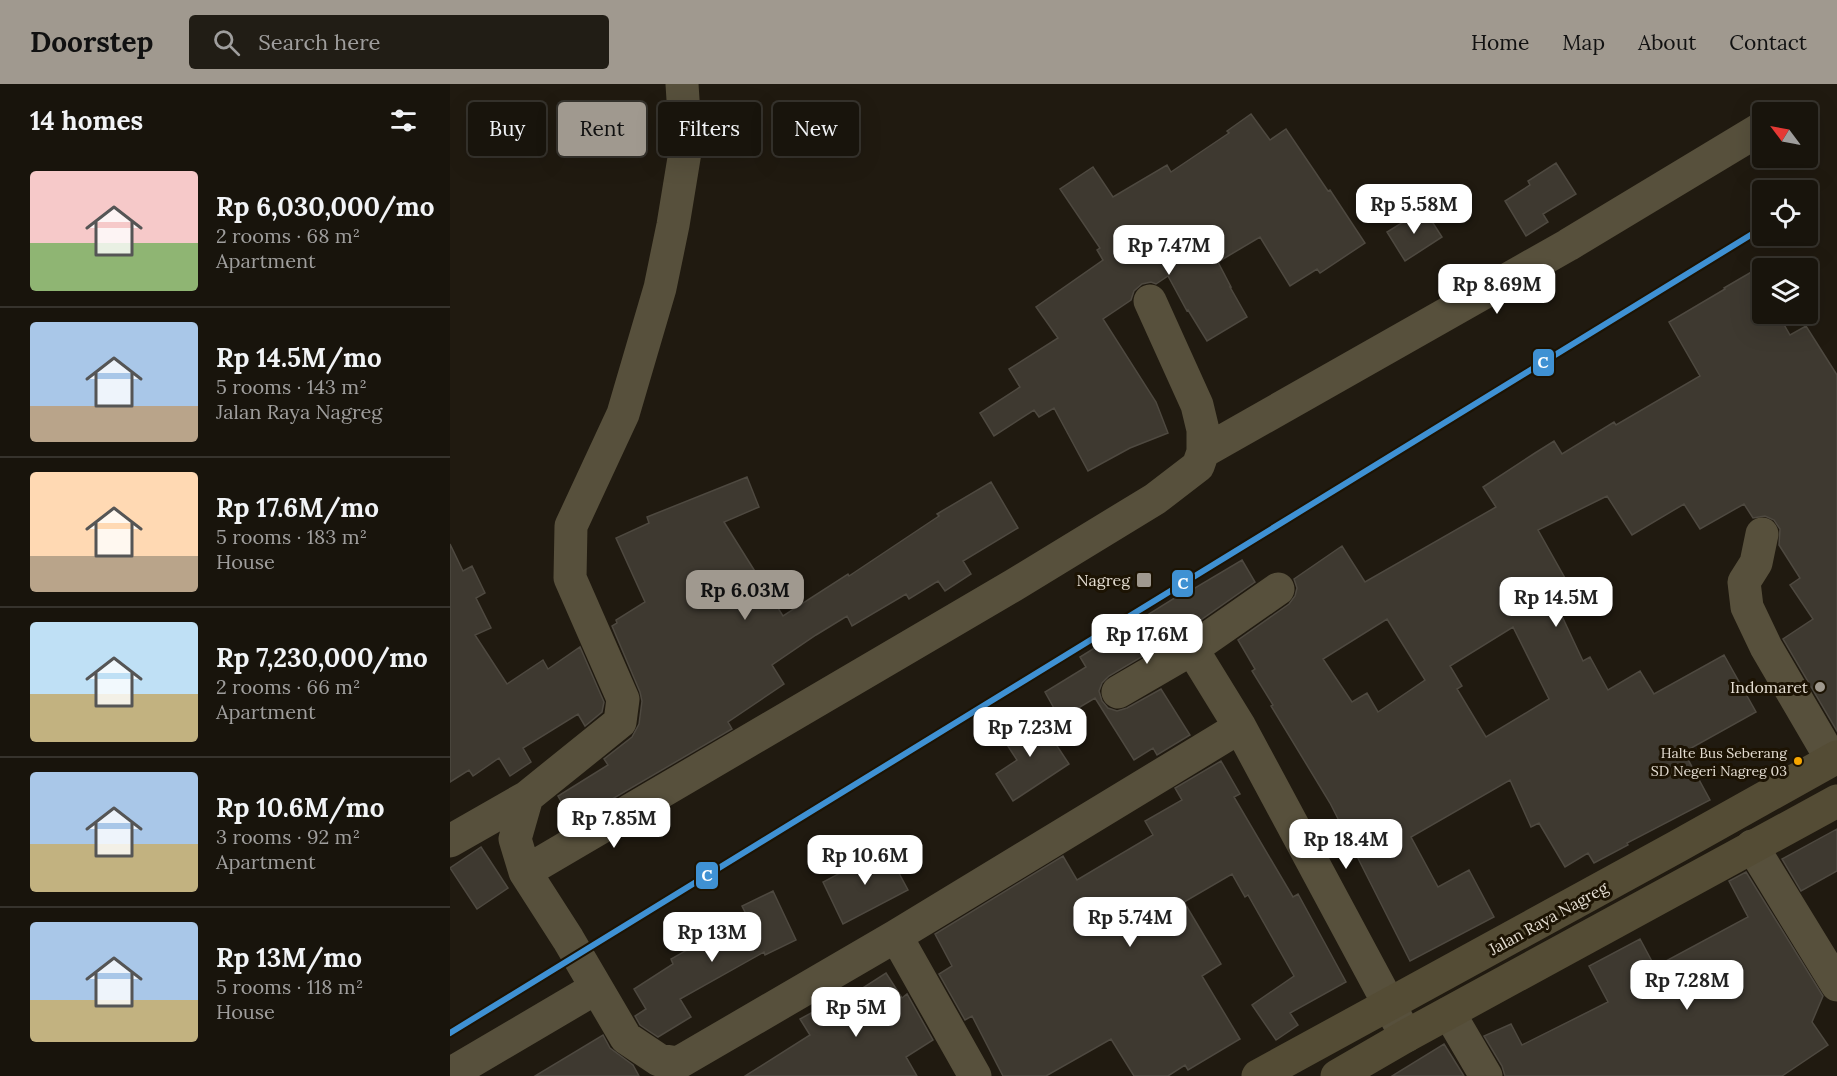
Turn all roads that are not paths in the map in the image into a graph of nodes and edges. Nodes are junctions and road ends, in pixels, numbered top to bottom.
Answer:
1 (682, 84) edge
2 (1752, 134) edge
3 (1150, 301) dead end
4 (1203, 452) junction
5 (1762, 534) dead end
6 (1278, 589) dead end
7 (1192, 649) junction
8 (1118, 692) dead end
9 (1240, 727) junction
10 (1834, 759) edge
11 (527, 797) junction
12 (1837, 801) edge
13 (450, 841) edge
14 (1752, 846) junction
15 (525, 872) junction
16 (896, 936) junction
17 (1837, 985) edge
18 (596, 988) junction
19 (1390, 1004) junction
20 (1449, 1013) junction
21 (1406, 1036) junction
22 (450, 1074) edge
23 (975, 1076) edge
24 (1258, 1076) edge
25 (1337, 1076) edge
26 (1486, 1076) edge

1 - 11 street
2 - 4 street
3 - 4 street
4 - 15 street
5 - 10 street
6 - 7 street
7 - 8 street
7 - 9 street
9 - 16 street
9 - 19 street
10 - 19 highway, Jalan Raya Nagreg
11 - 13 street
11 - 15 street
12 - 14 highway
14 - 17 street
14 - 20 highway
15 - 18 street
16 - 18 street
16 - 23 street
18 - 22 street
19 - 21 street
19 - 24 highway, Jalan Raya Nagreg
20 - 21 highway
20 - 26 street
21 - 25 highway

